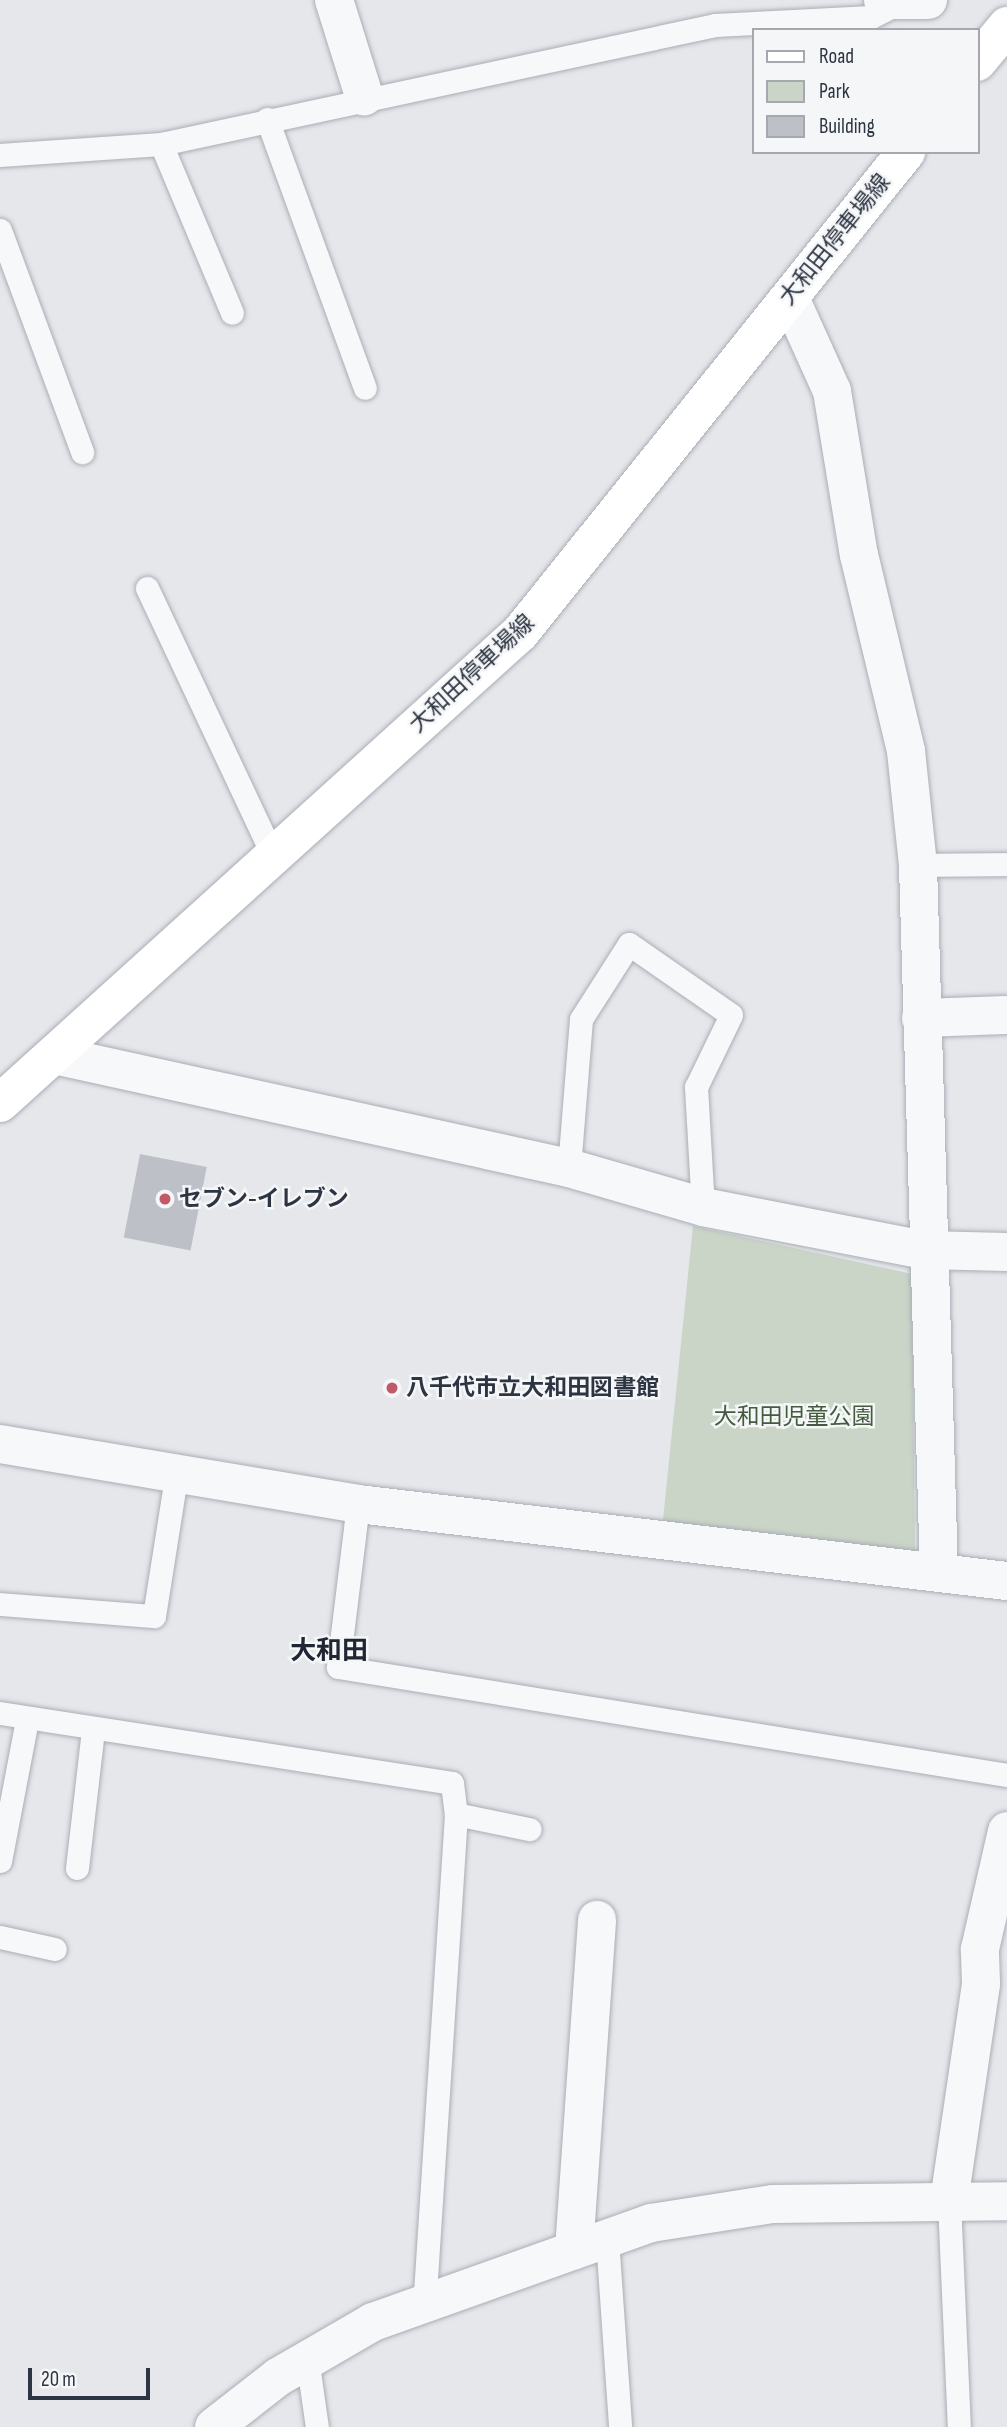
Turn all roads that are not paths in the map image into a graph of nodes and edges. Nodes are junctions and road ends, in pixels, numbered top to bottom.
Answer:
1 (334, 0) edge
2 (902, 2) edge
3 (364, 96) junction
4 (267, 119) junction
5 (161, 144) junction
6 (904, 154) edge
7 (0, 155) edge
8 (0, 230) edge
9 (790, 298) junction
10 (232, 313) dead end
11 (365, 388) dead end
12 (82, 452) dead end
13 (147, 588) dead end
14 (273, 856) junction
15 (1007, 864) edge
16 (918, 865) junction
17 (1007, 1015) edge
18 (921, 1017) junction
19 (54, 1055) junction
20 (0, 1103) edge
21 (569, 1168) junction
22 (703, 1207) junction
23 (925, 1250) junction
24 (1007, 1252) edge
25 (0, 1444) edge
26 (176, 1477) junction
27 (358, 1504) junction
28 (939, 1573) junction
29 (1007, 1581) edge
30 (0, 1604) edge
31 (0, 1713) edge
32 (27, 1719) junction
33 (93, 1729) junction
34 (1007, 1775) edge
35 (456, 1814) junction
36 (529, 1829) dead end
37 (1007, 1831) edge
38 (0, 1861) edge
39 (77, 1868) dead end
40 (597, 1920) dead end
41 (0, 1937) edge
42 (55, 1949) dead end
43 (994, 1984) edge
44 (949, 2201) junction
45 (1007, 2201) edge
46 (591, 2244) junction
47 (425, 2303) junction
48 (307, 2358) junction
49 (214, 2427) edge
50 (317, 2427) edge
51 (620, 2427) edge
52 (959, 2427) edge

1 - 3 street
2 - 3 lane
3 - 4 lane
4 - 5 lane
4 - 11 lane
5 - 7 lane
5 - 10 lane
6 - 9 main road, 大和田停車場線
8 - 12 lane
9 - 14 main road, 大和田停車場線
9 - 16 street
13 - 14 lane
14 - 19 main road, 大和田停車場線
15 - 16 lane
16 - 18 street
17 - 18 street
18 - 23 street
19 - 20 main road, 大和田停車場線
19 - 21 street
21 - 22 street
21 - 22 lane
22 - 23 street
23 - 24 street
23 - 28 street
25 - 26 street
26 - 27 street
26 - 30 lane
27 - 28 street
27 - 34 lane
28 - 29 street
31 - 32 lane
32 - 33 lane
32 - 38 lane
33 - 35 lane
33 - 39 lane
35 - 36 lane
35 - 47 lane
37 - 43 street
40 - 46 street
41 - 42 lane
43 - 44 street
44 - 45 street
44 - 46 street
44 - 52 lane
46 - 47 street
46 - 51 lane
47 - 48 street
48 - 49 street
48 - 50 lane

